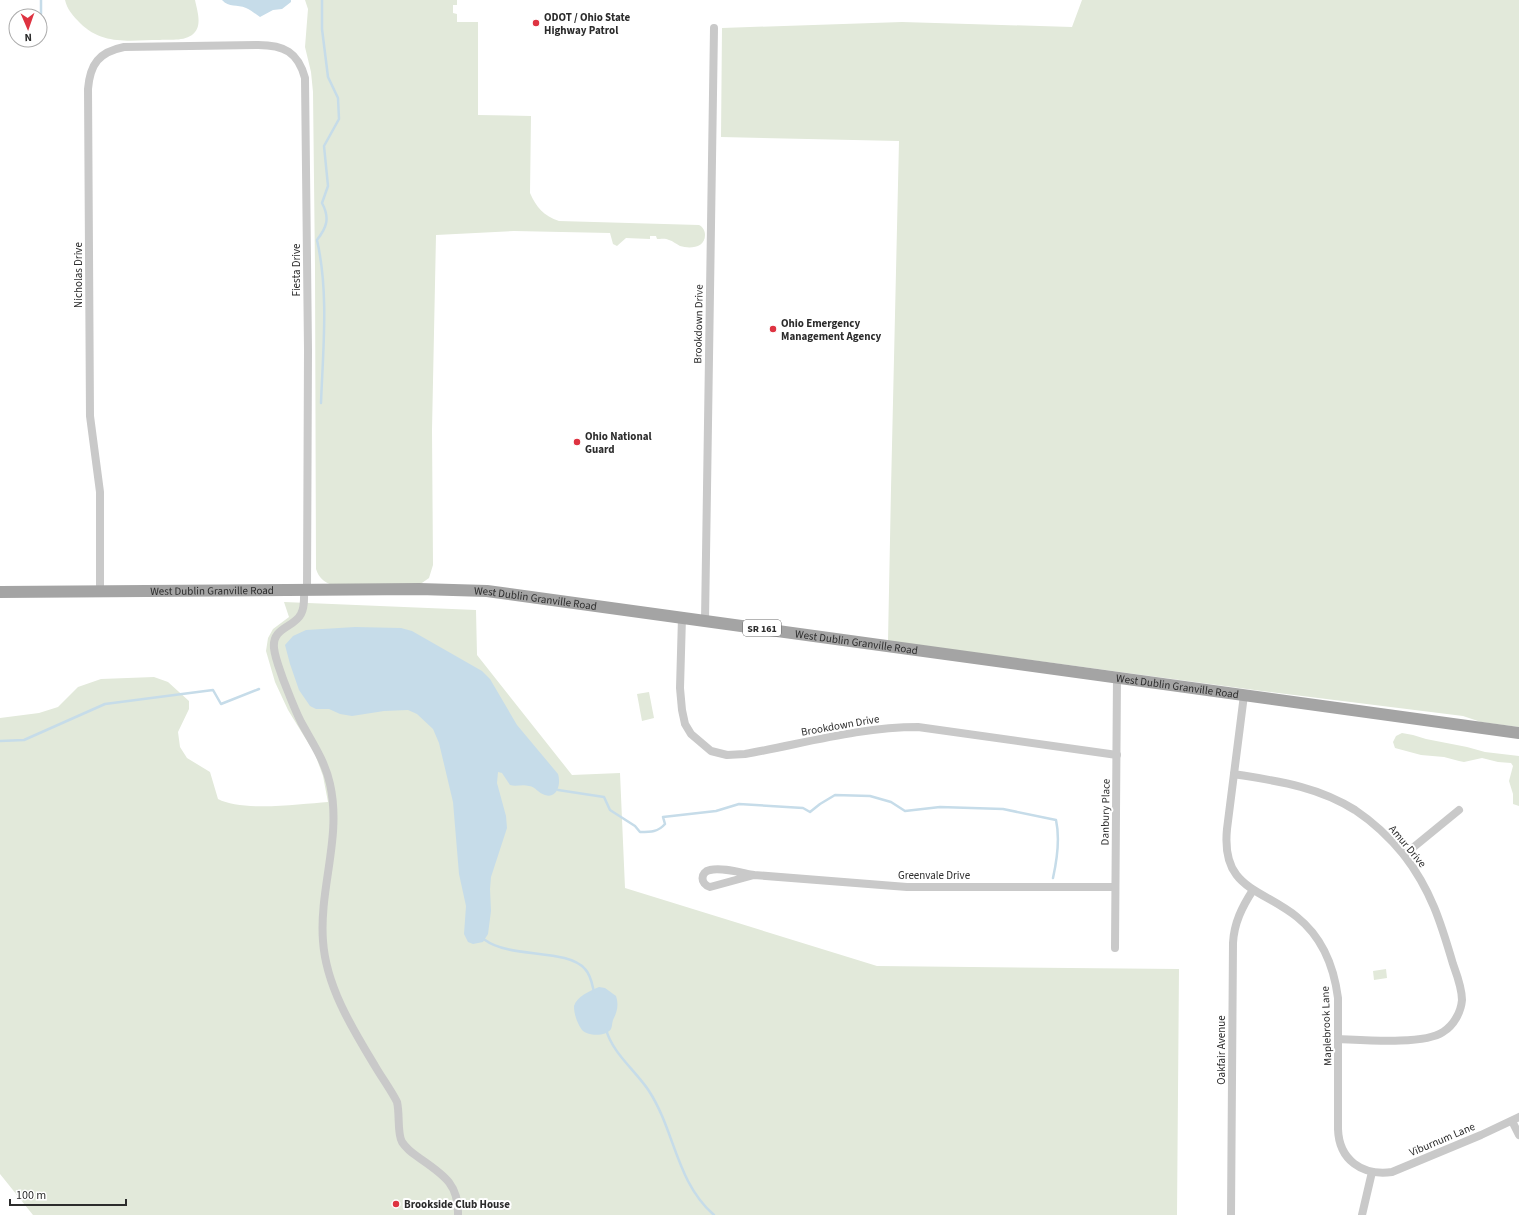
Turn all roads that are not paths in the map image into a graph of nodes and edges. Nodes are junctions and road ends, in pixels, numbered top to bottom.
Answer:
1 (714, 28) dead end
2 (193, 45) joint
3 (306, 590) junction
4 (0, 592) edge
5 (100, 592) junction
6 (682, 617) junction
7 (705, 620) junction
8 (1117, 677) junction
9 (1244, 695) junction
10 (1519, 733) edge
11 (1117, 755) junction
12 (1234, 774) junction
13 (1459, 810) dead end
14 (1404, 855) junction
15 (754, 875) junction
16 (1116, 886) junction
17 (1253, 890) junction
18 (1116, 948) dead end
19 (1338, 1039) junction
20 (1515, 1119) edge
21 (1519, 1135) edge
22 (1372, 1172) junction
23 (458, 1215) edge
24 (1231, 1215) edge
25 (1362, 1215) edge

1 - 7 street, Brookdown Drive
2 - 3 street, Fiesta Drive
2 - 5 street, Nicholas Drive
3 - 5 main road, West Dublin Granville Road / SR 161
3 - 6 main road, West Dublin Granville Road / SR 161
3 - 23 street, Fiesta Drive
4 - 5 main road, West Dublin Granville Road / SR 161
6 - 7 main road, West Dublin Granville Road / SR 161
6 - 11 street, Brookdown Drive
7 - 8 main road, West Dublin Granville Road / SR 161
8 - 9 main road, West Dublin Granville Road / SR 161
8 - 11 street, Danbury Place
9 - 10 main road, West Dublin Granville Road / SR 161
9 - 12 street, Maplebrook Lane
11 - 16 street, Danbury Place
12 - 14 street, Amur Drive
12 - 17 street, Maplebrook Lane
13 - 14 street
14 - 19 street, Amur Drive
15 - 15 street, Greenvale Drive
15 - 16 street, Greenvale Drive
16 - 18 street, Danbury Place
17 - 19 street, Maplebrook Lane
17 - 24 street, Oakfair Avenue
19 - 22 street, Maplebrook Lane
20 - 21 street
20 - 22 street, Viburnum Lane
22 - 25 street

